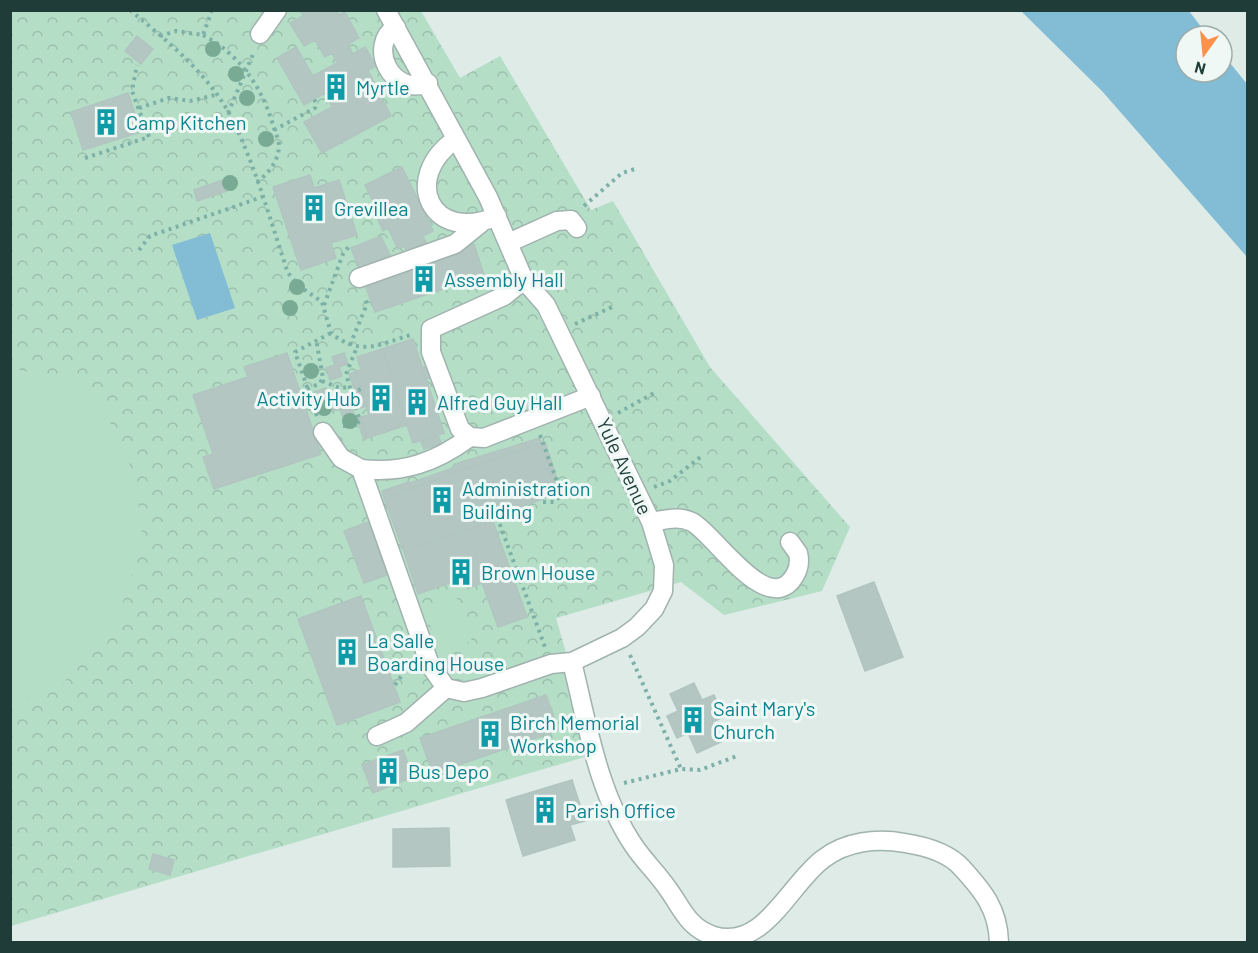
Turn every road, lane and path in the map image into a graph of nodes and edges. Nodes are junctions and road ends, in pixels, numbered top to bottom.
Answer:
1 (130, 10) edge
2 (212, 10) edge
3 (277, 10) edge
4 (386, 10) edge
5 (396, 27) junction
6 (260, 34) joint
7 (203, 35) junction
8 (160, 36) junction
9 (136, 65) dead end
10 (247, 72) junction
11 (428, 83) junction
12 (215, 95) junction
13 (314, 99) dead end
14 (139, 108) junction
15 (228, 113) junction
16 (274, 129) junction
17 (456, 139) junction
18 (85, 158) dead end
19 (634, 169) dead end
20 (257, 182) junction
21 (262, 196) junction
22 (489, 220) junction
23 (574, 224) joint
24 (508, 243) junction
25 (350, 245) dead end
26 (139, 250) dead end
27 (359, 278) joint
28 (524, 280) junction
29 (324, 305) junction
30 (612, 307) dead end
31 (589, 318) dead end
32 (331, 333) junction
33 (430, 333) junction
34 (316, 339) junction
35 (350, 345) junction
36 (357, 347) junction
37 (322, 381) junction
38 (348, 387) junction
39 (307, 388) junction
40 (361, 389) dead end
41 (656, 392) dead end
42 (351, 393) junction
43 (591, 396) junction
44 (613, 415) dead end
45 (323, 420) junction
46 (535, 420) junction
47 (470, 437) junction
48 (703, 456) dead end
49 (361, 470) junction
50 (649, 489) dead end
51 (542, 502) dead end
52 (492, 503) dead end
53 (651, 522) junction
54 (507, 538) junction
55 (500, 540) dead end
56 (790, 542) dead end
57 (514, 558) junction
58 (507, 560) dead end
59 (622, 638) junction
60 (415, 659) dead end
61 (572, 662) junction
62 (551, 664) junction
63 (395, 685) dead end
64 (446, 688) junction
65 (377, 736) dead end
66 (737, 756) dead end
67 (681, 769) junction
68 (606, 788) junction
69 (999, 942) edge

1 - 8 path
2 - 7 path
3 - 6 street
4 - 5 street, Yule Avenue
5 - 11 street, Yule Avenue
5 - 11 street
6 - 10 path
7 - 8 path
7 - 10 path
8 - 12 path
9 - 14 path
10 - 15 path
10 - 16 path
11 - 17 street, Yule Avenue
12 - 14 path
12 - 15 path
13 - 16 path
14 - 18 path
15 - 20 path
16 - 20 path
17 - 22 street, Yule Avenue
17 - 22 street
19 - 23 path
20 - 21 path
21 - 26 path
21 - 29 path
22 - 24 street, Yule Avenue
22 - 27 street
23 - 24 street
24 - 28 street, Yule Avenue
25 - 29 path
27 - 35 path
28 - 33 street
28 - 43 street, Yule Avenue
29 - 32 path
30 - 31 path
32 - 34 path
32 - 35 path
33 - 36 path
33 - 47 street
34 - 37 path
34 - 39 path
35 - 36 path
36 - 38 path
37 - 38 path
37 - 39 path
38 - 42 path
39 - 45 path
40 - 42 path
41 - 44 path
42 - 45 path
43 - 46 street
43 - 53 street, Yule Avenue
45 - 49 street
46 - 47 street
46 - 51 path
47 - 49 street
48 - 50 path
49 - 64 street
52 - 54 path
53 - 56 street
53 - 59 street, Yule Avenue
54 - 55 path
54 - 57 path
57 - 58 path
57 - 62 path
59 - 61 street, Yule Avenue
59 - 67 path
60 - 63 path
61 - 62 street
61 - 68 street
62 - 64 street
64 - 65 street
66 - 67 path
67 - 68 path
68 - 69 street

